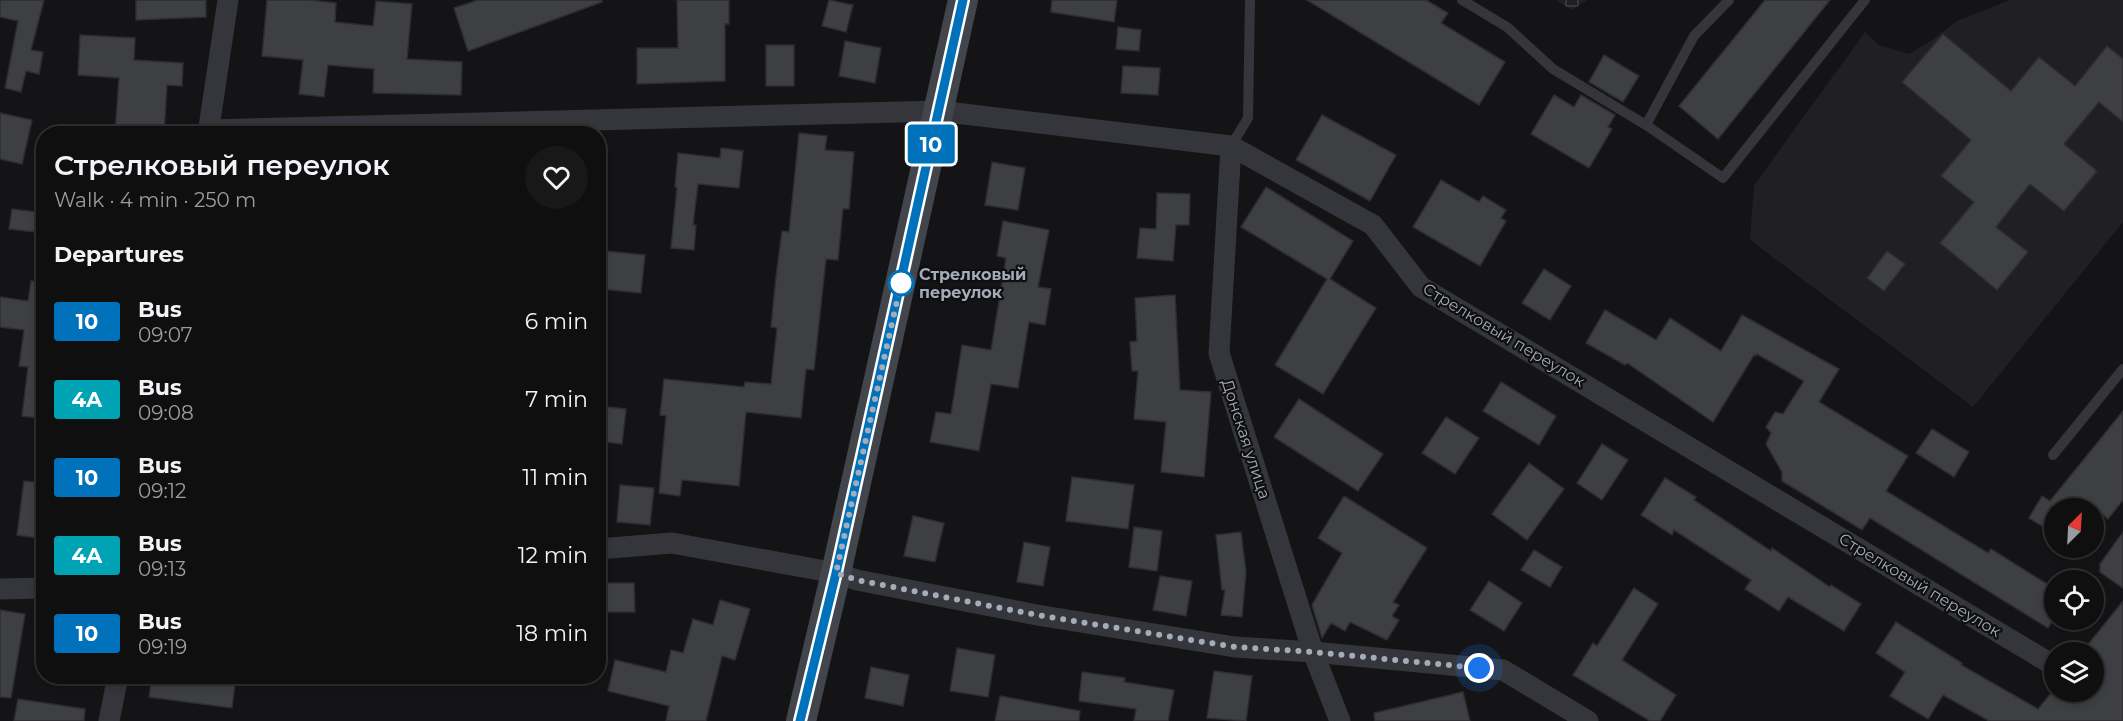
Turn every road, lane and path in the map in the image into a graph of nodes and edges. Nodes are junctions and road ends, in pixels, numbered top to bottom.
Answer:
1 (228, 0) edge
2 (963, 0) edge
3 (1250, 0) edge
4 (1462, 0) edge
5 (1729, 0) edge
6 (1865, 0) edge
7 (939, 111) junction
8 (1646, 125) junction
9 (209, 126) edge
10 (417, 126) edge
11 (1231, 146) junction
12 (2123, 369) edge
13 (2053, 455) dead end
14 (606, 548) edge
15 (836, 573) junction
16 (36, 588) edge
17 (0, 589) edge
18 (1313, 652) junction
19 (2044, 660) edge
20 (116, 684) edge
21 (109, 721) edge
22 (801, 721) edge
23 (1340, 721) edge
24 (1588, 721) edge

1 - 9 street
2 - 7 main road
3 - 11 lane
4 - 8 lane
5 - 8 lane
6 - 8 lane
7 - 10 street, Стрелковый переулок
7 - 11 street, Стрелковый переулок
7 - 15 main road
11 - 18 street, Донская улица
11 - 19 street, Стрелковый переулок
12 - 13 lane
14 - 15 street
15 - 18 street
15 - 22 main road
16 - 17 street
18 - 23 street, Донская улица
18 - 24 street
20 - 21 street

